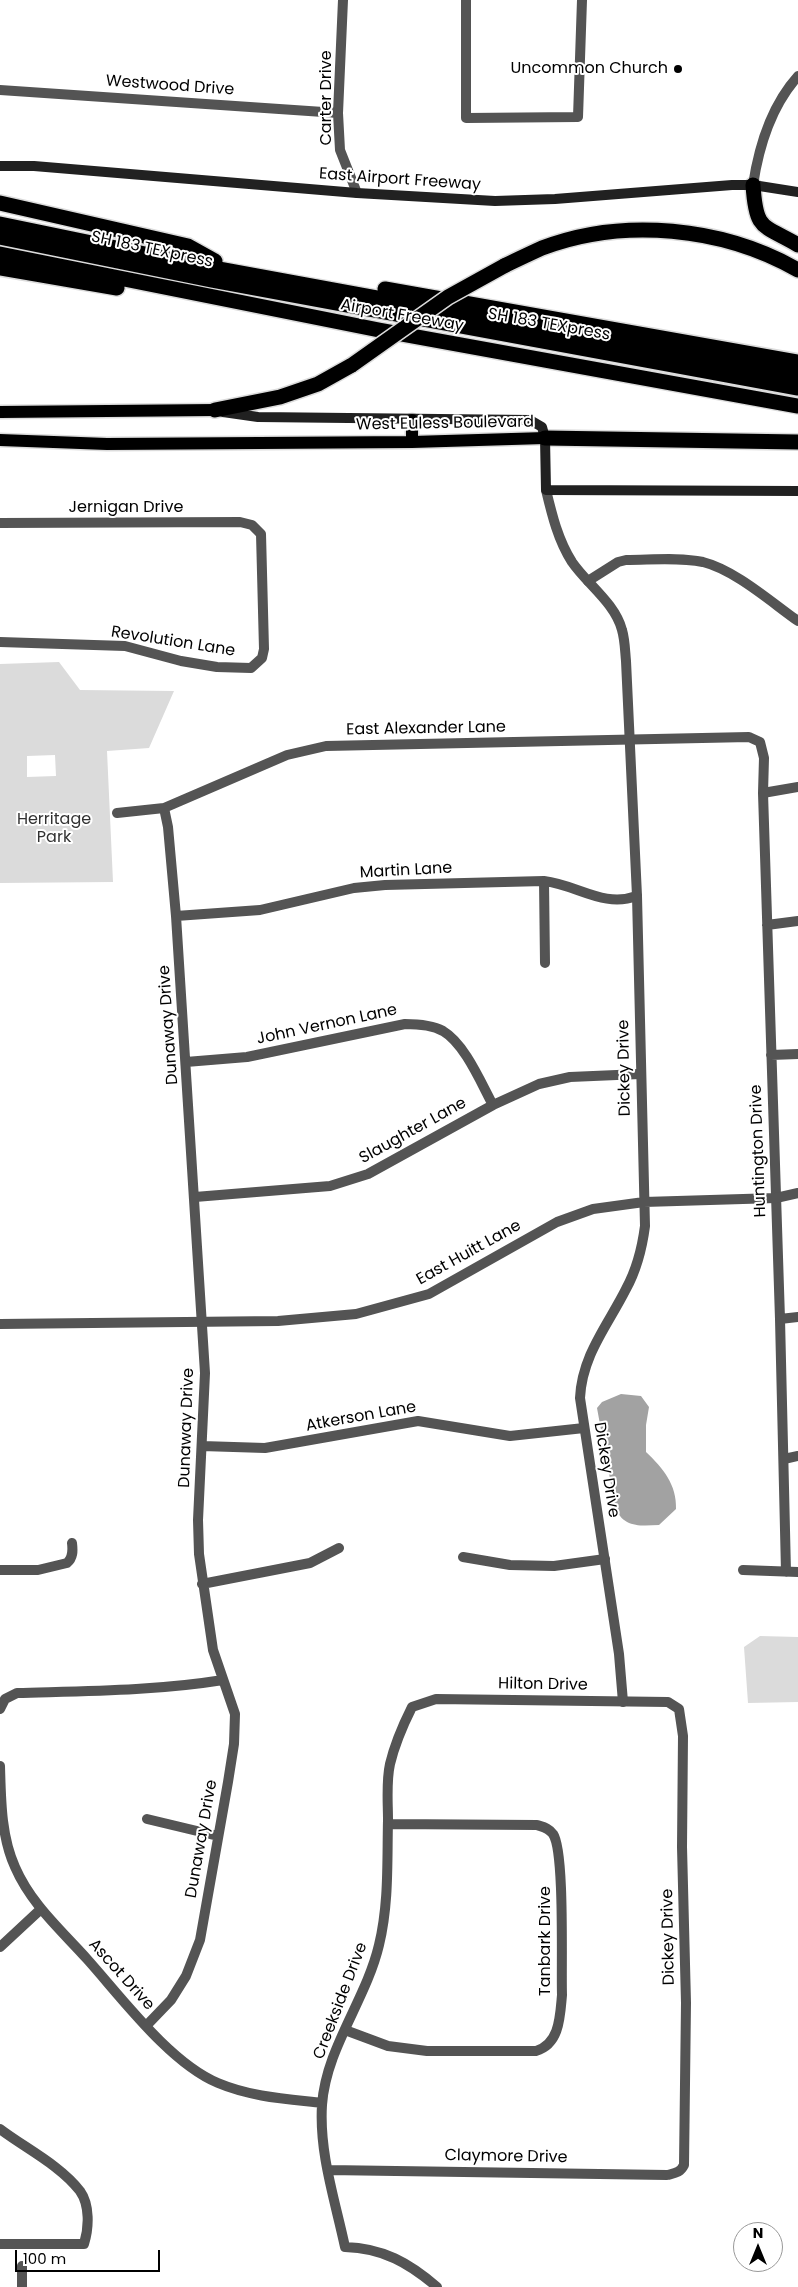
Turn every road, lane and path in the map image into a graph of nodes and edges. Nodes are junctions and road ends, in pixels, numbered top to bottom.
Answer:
1 (343, 0) edge
2 (466, 0) edge
3 (582, 0) edge
4 (798, 76) edge
5 (0, 90) edge
6 (338, 113) junction
7 (0, 166) edge
8 (753, 185) junction
9 (798, 192) edge
10 (357, 193) junction
11 (0, 203) edge
12 (0, 216) edge
13 (0, 224) edge
14 (0, 237) edge
15 (798, 245) edge
16 (0, 254) edge
17 (215, 261) junction
18 (0, 268) edge
19 (798, 270) edge
20 (235, 302) junction
21 (798, 362) edge
22 (798, 374) edge
23 (798, 388) edge
24 (798, 406) edge
25 (215, 410) junction
26 (0, 412) edge
27 (412, 420) junction
28 (545, 438) junction
29 (0, 440) edge
30 (412, 442) junction
31 (798, 442) edge
32 (546, 490) junction
33 (798, 491) edge
34 (0, 523) edge
35 (588, 581) junction
36 (797, 619) edge
37 (0, 642) edge
38 (251, 668) joint
39 (749, 737) joint
40 (630, 739) junction
41 (798, 787) edge
42 (763, 793) junction
43 (164, 808) junction
44 (117, 813) dead end
45 (544, 881) junction
46 (637, 896) junction
47 (176, 916) junction
48 (798, 921) edge
49 (767, 926) junction
50 (545, 963) dead end
51 (798, 1054) edge
52 (772, 1055) junction
53 (186, 1062) junction
54 (640, 1074) junction
55 (493, 1105) junction
56 (798, 1193) edge
57 (195, 1196) junction
58 (776, 1198) junction
59 (644, 1202) junction
60 (798, 1317) edge
61 (780, 1319) junction
62 (202, 1321) junction
63 (0, 1324) edge
64 (584, 1428) junction
65 (202, 1446) junction
66 (798, 1456) edge
67 (784, 1459) junction
68 (72, 1543) dead end
69 (339, 1548) dead end
70 (463, 1557) dead end
71 (605, 1559) junction
72 (0, 1570) edge
73 (743, 1570) dead end
74 (786, 1572) junction
75 (798, 1572) edge
76 (202, 1584) junction
77 (223, 1680) junction
78 (623, 1702) junction
79 (675, 1705) joint
80 (412, 1707) joint
81 (0, 1709) edge
82 (0, 1766) edge
83 (147, 1819) dead end
84 (388, 1824) junction
85 (218, 1836) junction
86 (40, 1908) junction
87 (0, 1947) edge
88 (146, 2026) junction
89 (345, 2030) junction
90 (322, 2103) junction
91 (0, 2129) edge
92 (682, 2169) joint
93 (328, 2170) junction
94 (0, 2244) edge
95 (22, 2266) dead end
96 (22, 2287) edge
97 (437, 2287) edge

1 - 6 street, Carter Drive
2 - 3 street
4 - 8 street
5 - 6 street, Westwood Drive
6 - 10 street, Carter Drive
7 - 10 main road, East Airport Freeway
8 - 9 main road, East Airport Freeway
8 - 10 main road, East Airport Freeway
8 - 15 highway
11 - 17 highway
12 - 17 highway, Airport Freeway
13 - 22 highway, SH 183 TEXpress
14 - 23 highway, SH 183 TEXpress
16 - 20 highway, Airport Freeway
17 - 21 highway, Airport Freeway
18 - 20 highway
19 - 25 highway, bridge
20 - 24 highway, Airport Freeway
25 - 26 main road, West Euless Boulevard
25 - 27 main road, West Euless Boulevard
27 - 28 main road, West Euless Boulevard
27 - 30 main road
28 - 30 main road, West Euless Boulevard
28 - 31 highway
28 - 32 main road, Dickey Drive
29 - 30 main road, West Euless Boulevard
32 - 33 main road
32 - 35 street, Dickey Drive
34 - 38 street, Jernigan Drive
35 - 36 street
35 - 40 street, Dickey Drive
37 - 38 street, Revolution Lane
39 - 40 street, East Alexander Lane
39 - 42 street, Huntington Drive
40 - 43 street, East Alexander Lane
40 - 46 street, Dickey Drive
41 - 42 street
42 - 49 street, Huntington Drive
43 - 44 street, East Alexander Lane
43 - 47 street, Dunaway Drive
45 - 46 street, Martin Lane
45 - 47 street, Martin Lane
45 - 50 street
46 - 54 street, Dickey Drive
47 - 53 street, Dunaway Drive
48 - 49 street
49 - 52 street, Huntington Drive
51 - 52 street
52 - 58 street, Huntington Drive
53 - 55 street, John Vernon Lane
53 - 57 street, Dunaway Drive
54 - 55 street, Slaughter Lane
54 - 59 street, Dickey Drive
55 - 57 street, Slaughter Lane
56 - 58 street, East Huitt Lane
57 - 62 street, Dunaway Drive
58 - 59 street, East Huitt Lane
58 - 61 street, Huntington Drive
59 - 62 street, East Huitt Lane
59 - 64 street, Dickey Drive
60 - 61 street
61 - 67 street, Huntington Drive
62 - 63 street, East Huitt Lane
62 - 65 street, Dunaway Drive
64 - 65 street, Atkerson Lane
64 - 71 street, Dickey Drive
65 - 76 street, Dunaway Drive
66 - 67 street
67 - 74 street, Huntington Drive
68 - 72 street
69 - 76 street
70 - 71 street
71 - 78 street, Dickey Drive
73 - 74 street
74 - 75 street
76 - 77 street, Dunaway Drive
77 - 81 street
77 - 85 street, Dunaway Drive
78 - 79 street, Hilton Drive
78 - 80 street, Hilton Drive
79 - 92 street, Dickey Drive
80 - 84 street, Creekside Drive
82 - 86 street, Ascot Drive
83 - 85 street
84 - 89 street, Creekside Drive
84 - 89 street, Tanbark Drive
85 - 88 street, Dunaway Drive
86 - 87 street
86 - 88 street, Ascot Drive
88 - 90 street, Ascot Drive
89 - 90 street, Creekside Drive
90 - 93 street, Creekside Drive
91 - 94 street
92 - 93 street, Claymore Drive
93 - 97 street, Creekside Drive
95 - 96 street

